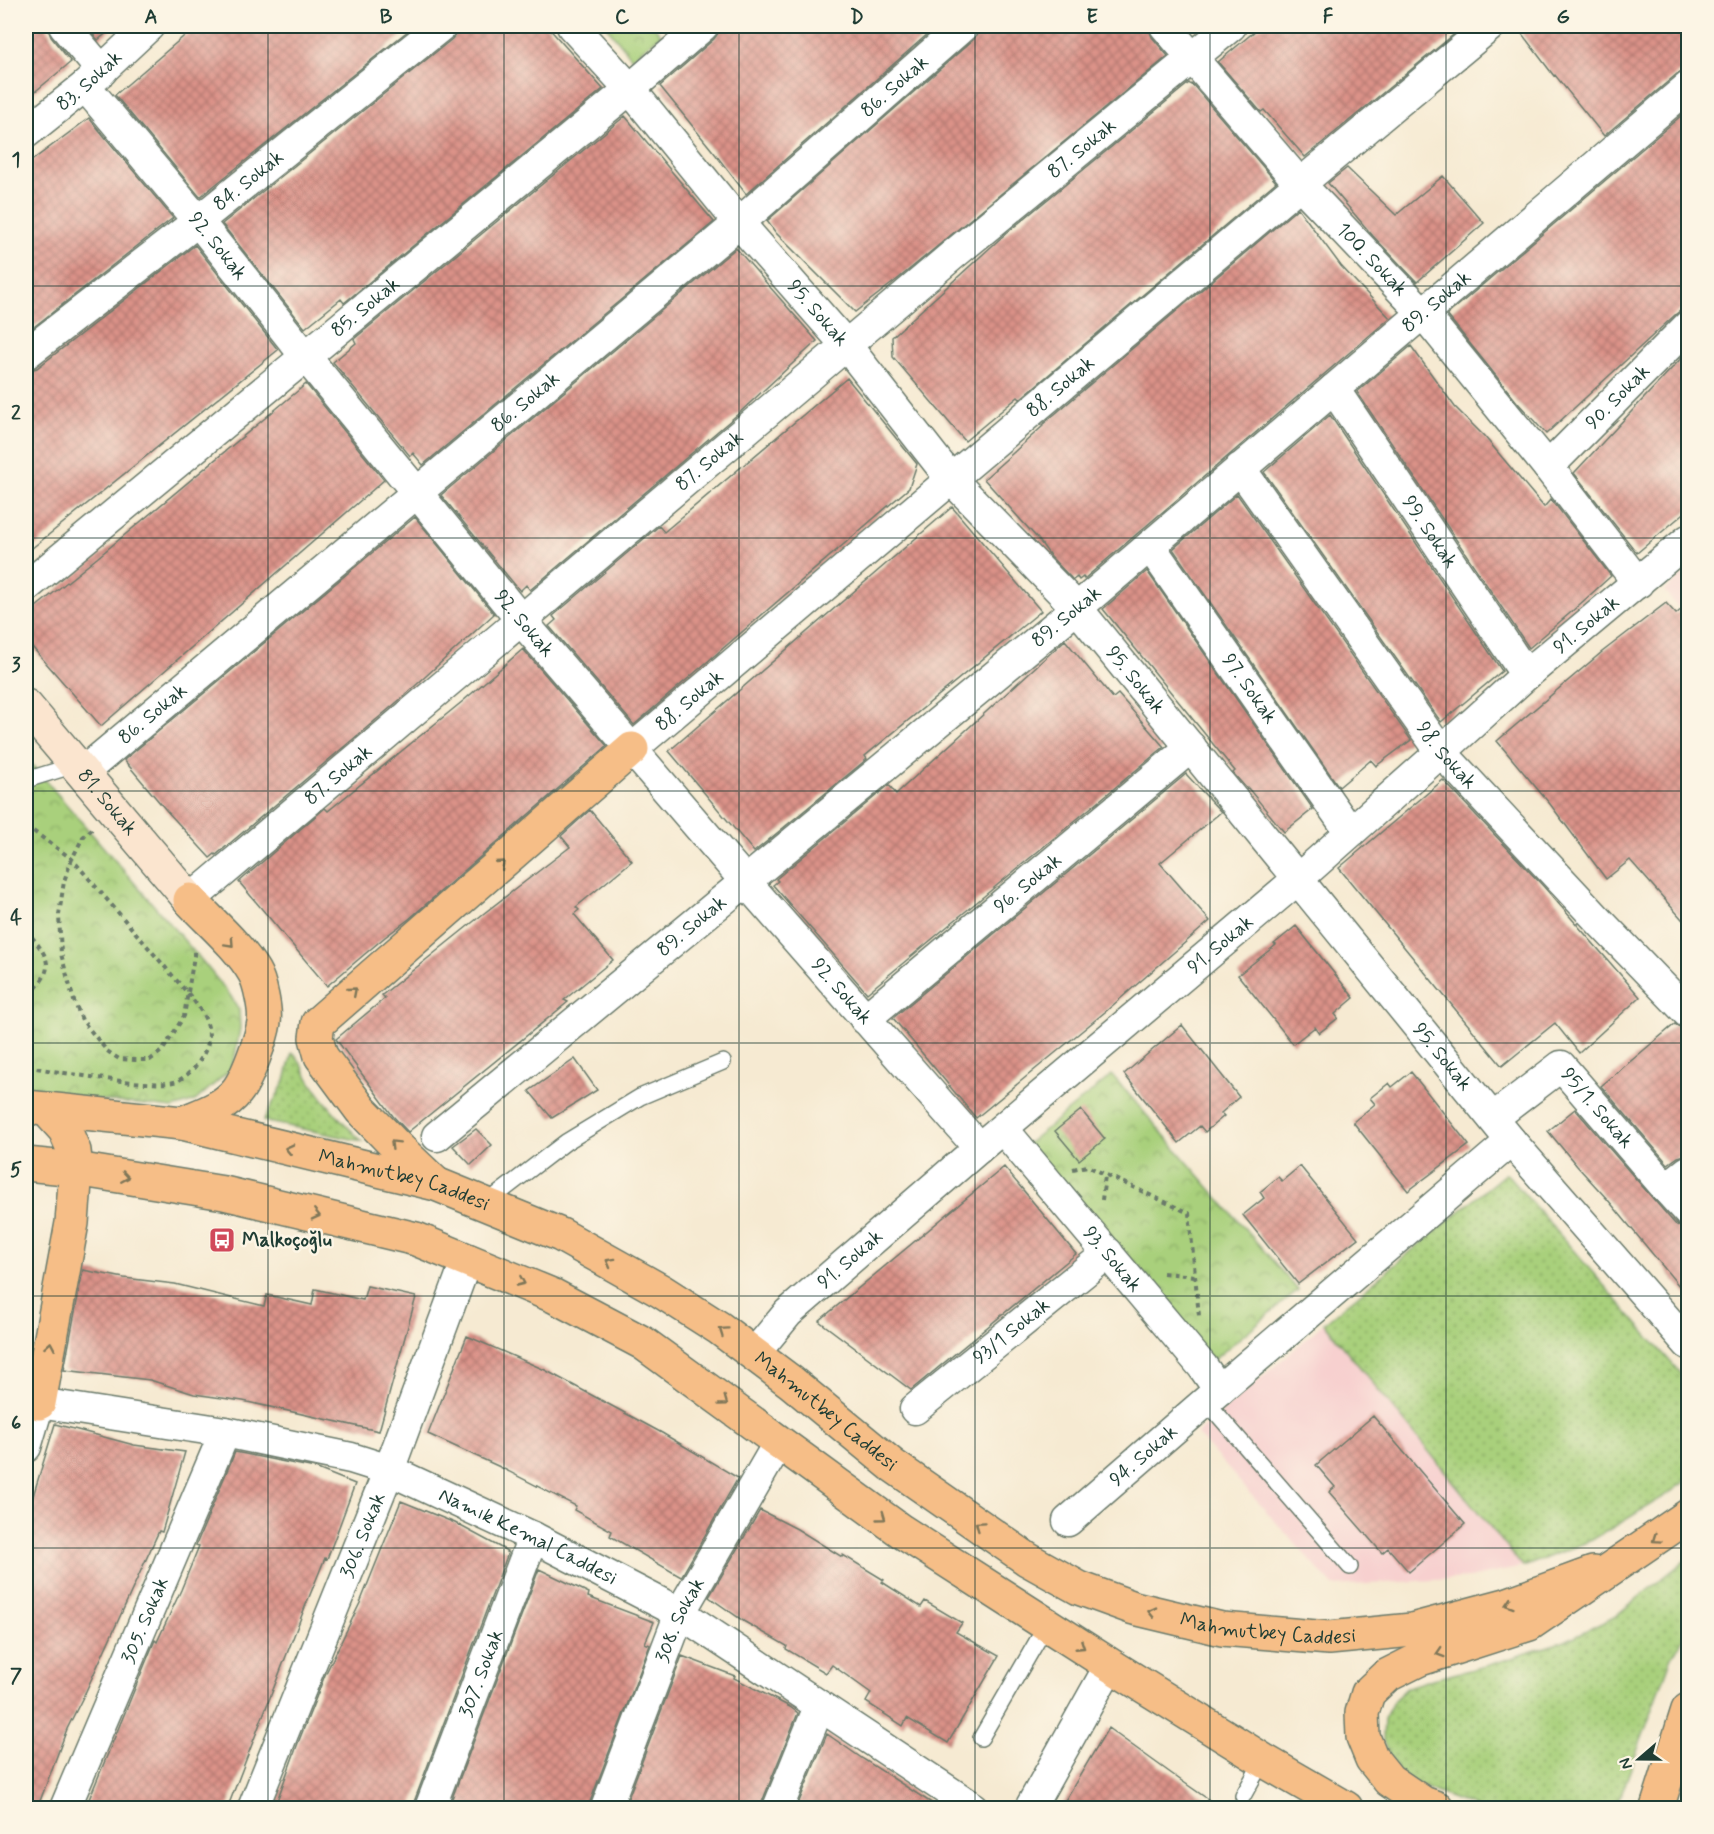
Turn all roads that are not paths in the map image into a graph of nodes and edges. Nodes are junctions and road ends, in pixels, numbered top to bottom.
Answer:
1 (64, 26) edge
2 (149, 26) edge
3 (441, 26) edge
4 (572, 26) edge
5 (963, 26) edge
6 (1165, 26) edge
7 (1231, 26) edge
8 (1490, 26) edge
9 (695, 28) edge
10 (1193, 58) junction
11 (94, 78) junction
12 (1689, 87) edge
13 (630, 89) junction
14 (26, 133) edge
15 (1300, 183) junction
16 (198, 221) junction
17 (740, 223) junction
18 (1423, 313) junction
19 (1689, 326) edge
20 (846, 345) junction
21 (26, 354) edge
22 (306, 357) junction
23 (1334, 389) junction
24 (1548, 466) junction
25 (1240, 468) junction
26 (951, 479) junction
27 (418, 492) junction
28 (1689, 540) edge
29 (1150, 546) junction
30 (1638, 583) junction
31 (26, 587) edge
32 (1077, 608) junction
33 (521, 620) junction
34 (1526, 675) junction
35 (26, 706) edge
36 (1191, 747) junction
37 (632, 749) junction
38 (1441, 752) junction
39 (79, 769) junction
40 (26, 780) edge
41 (1350, 832) junction
42 (1298, 879) junction
43 (746, 882) junction
44 (190, 900) junction
45 (1689, 1013) edge
46 (866, 1019) junction
47 (723, 1062) dead end
48 (36, 1108) edge
49 (1493, 1118) junction
50 (182, 1123) junction
51 (1003, 1129) junction
52 (437, 1136) dead end
53 (1511, 1141) junction
54 (979, 1148) junction
55 (26, 1164) edge
56 (76, 1169) junction
57 (1677, 1179) edge
58 (436, 1184) junction
59 (485, 1204) junction
60 (1689, 1212) edge
61 (1108, 1253) junction
62 (467, 1259) junction
63 (1689, 1344) edge
64 (754, 1353) junction
65 (1212, 1395) junction
66 (32, 1402) edge
67 (915, 1409) dead end
68 (225, 1432) junction
69 (778, 1442) junction
70 (26, 1447) edge
71 (389, 1470) junction
72 (1689, 1516) edge
73 (1068, 1521) dead end
74 (533, 1537) junction
75 (1623, 1562) junction
76 (1350, 1567) dead end
77 (680, 1613) junction
78 (1047, 1624) junction
79 (1110, 1665) junction
80 (819, 1707) junction
81 (1689, 1710) edge
82 (981, 1738) dead end
83 (1263, 1760) junction
84 (1243, 1796) dead end
85 (960, 1804) edge
86 (64, 1809) edge
87 (253, 1809) edge
88 (430, 1809) edge
89 (606, 1809) edge
90 (778, 1809) edge
91 (1030, 1809) edge
92 (1346, 1809) edge
93 (1437, 1809) edge
94 (1657, 1809) edge

1 - 11 street, 92. Sokak
2 - 11 street, 83. Sokak
3 - 16 street, 84. Sokak
4 - 13 street, 95. Sokak
5 - 17 street, 86. Sokak
6 - 10 street, 100. Sokak
7 - 10 street, 87. Sokak
8 - 15 street, 88. Sokak
9 - 13 street, 85. Sokak
10 - 15 street, 100. Sokak
10 - 20 street, 87. Sokak
11 - 14 street, 83. Sokak
11 - 16 street, 92. Sokak
12 - 18 street, 89. Sokak
13 - 17 street, 95. Sokak
13 - 22 street, 85. Sokak
15 - 18 street, 100. Sokak
15 - 26 street, 88. Sokak
16 - 21 street, 84. Sokak
16 - 22 street, 92. Sokak
17 - 20 street, 95. Sokak
17 - 27 street, 86. Sokak
18 - 23 street, 89. Sokak
18 - 24 street, 100. Sokak
19 - 24 street, 90. Sokak
20 - 26 street, 95. Sokak
20 - 33 street, 87. Sokak
22 - 27 street, 92. Sokak
22 - 31 street, 85. Sokak
23 - 25 street, 89. Sokak
23 - 34 street, 99. Sokak
24 - 30 street, 100. Sokak
25 - 29 street, 89. Sokak
25 - 38 street, 98. Sokak
26 - 32 street, 95. Sokak
26 - 37 street, 88. Sokak
27 - 33 street, 92. Sokak
27 - 39 street, 86. Sokak
28 - 30 street, 91. Sokak
29 - 32 street, 89. Sokak
29 - 41 street, 97. Sokak
30 - 34 street, 91. Sokak
32 - 36 street, 95. Sokak
32 - 43 street, 89. Sokak
33 - 37 street, 92. Sokak
33 - 44 street, 87. Sokak
34 - 38 street, 91. Sokak
35 - 39 street, 81. Sokak
36 - 42 street, 95. Sokak
36 - 46 street, 96. Sokak
37 - 43 street, 92. Sokak
58 -> 37 main road
38 - 41 street, 91. Sokak
38 - 45 street, 98. Sokak
39 - 40 lane
39 - 44 street, 81. Sokak
41 - 42 street, 91. Sokak
42 - 49 street, 95. Sokak
42 - 51 street, 91. Sokak
43 - 46 street, 92. Sokak
43 - 52 street, 89. Sokak
44 -> 50 main road
46 - 54 street, 92. Sokak
47 - 59 lane
48 - 50 main road, Mahmutbey Caddesi
48 - 56 main road
49 - 53 street, 95. Sokak
49 - 57 street, 95/1. Sokak
58 -> 50 main road, Mahmutbey Caddesi
51 - 54 street, 91. Sokak
51 - 61 street, 93. Sokak
53 - 63 street, 95. Sokak
53 - 65 street, 94. Sokak
54 - 64 street, 91. Sokak
55 - 56 main road
56 -> 62 main road
66 -> 56 main road
57 - 60 street, 95/1. Sokak
58 - 59 main road, Mahmutbey Caddesi
64 -> 59 main road, Mahmutbey Caddesi
61 - 65 street, 93. Sokak
61 - 67 street, 93/1 Sokak
62 -> 69 main road
62 - 71 street, 306. Sokak
75 -> 64 main road, Mahmutbey Caddesi
65 - 73 street, 94. Sokak
65 - 76 lane
66 - 68 street, Namık Kemal Caddesi
66 - 70 street
68 - 71 street, Namık Kemal Caddesi
68 - 86 street, 305. Sokak
69 - 77 street, 308. Sokak
69 -> 78 main road
71 - 74 street, Namık Kemal Caddesi
71 - 87 street, 306. Sokak
72 -> 75 main road
74 - 77 street, Namık Kemal Caddesi
74 - 88 street, 307. Sokak
75 -> 93 main road
77 - 80 street, Namık Kemal Caddesi
77 - 89 street, 308. Sokak
78 -> 79 main road
78 - 82 lane
79 - 83 main road
79 - 91 street
80 - 85 street, Namık Kemal Caddesi
80 - 90 street
81 - 94 main road
83 - 84 lane
83 - 92 main road

